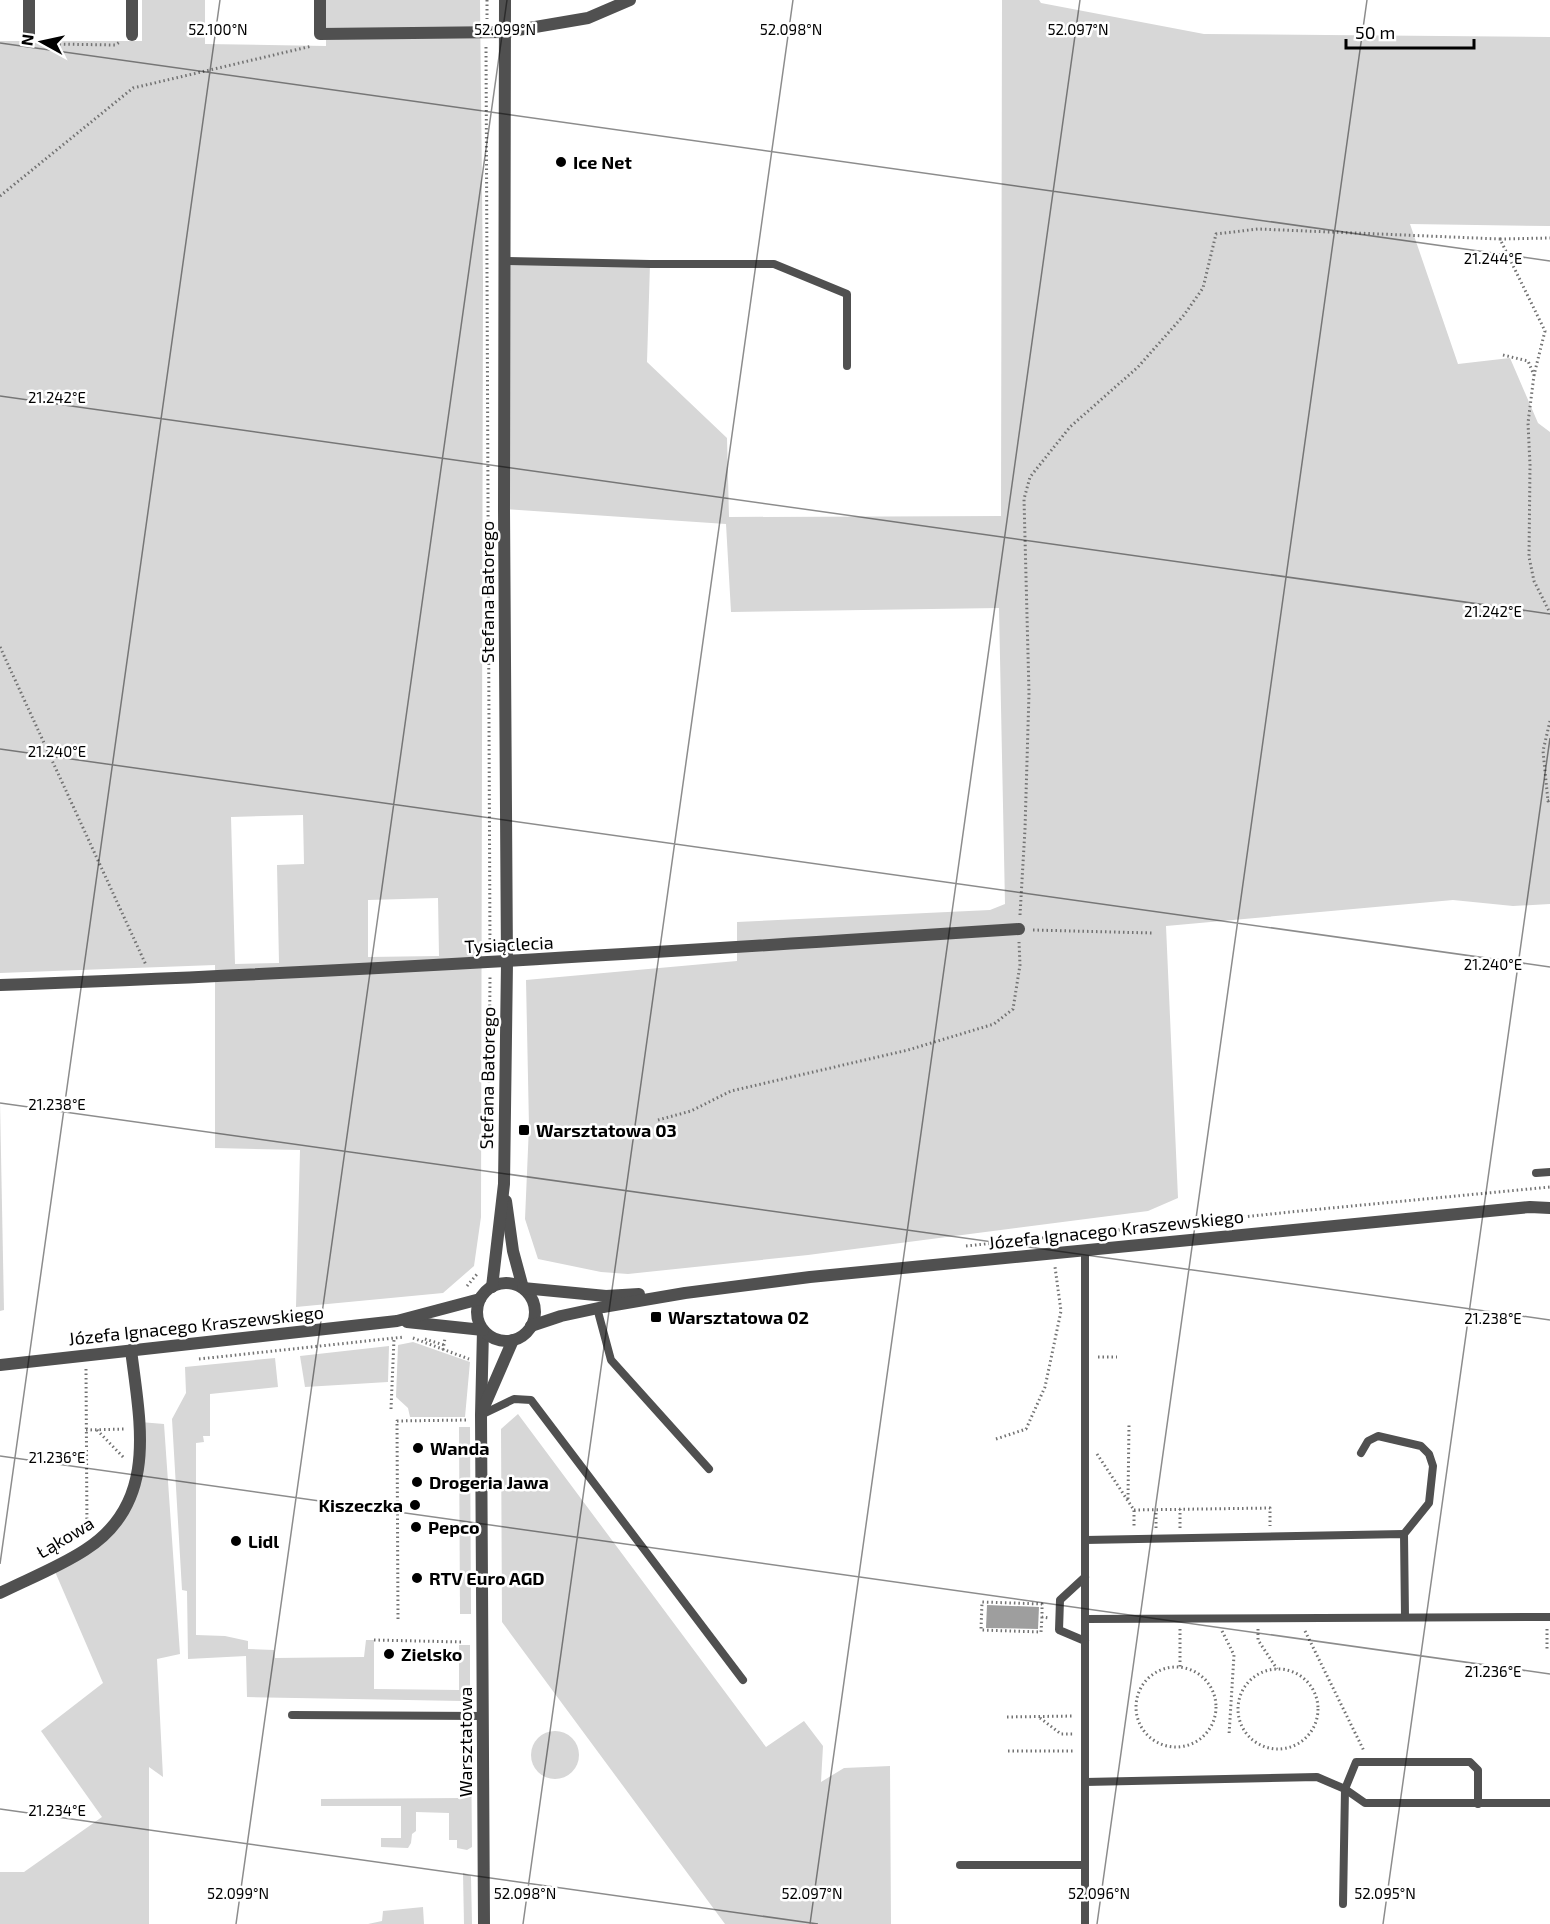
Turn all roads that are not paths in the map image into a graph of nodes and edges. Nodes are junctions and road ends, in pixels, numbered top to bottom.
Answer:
1 (29, 0) edge
2 (132, 0) edge
3 (320, 0) edge
4 (505, 0) edge
5 (630, 0) edge
6 (506, 32) junction
7 (29, 35) road end
8 (132, 35) road end
9 (504, 261) junction
10 (848, 366) dead end
11 (1019, 929) road end
12 (507, 962) junction
13 (0, 985) edge
14 (1550, 1172) edge
15 (1536, 1173) dead end
16 (504, 1184) junction
17 (1550, 1208) edge
18 (1085, 1250) junction
19 (492, 1287) junction
20 (523, 1288) junction
21 (685, 1293) junction
22 (480, 1299) junction
23 (597, 1308) junction
24 (397, 1321) junction
25 (531, 1326) junction
26 (483, 1330) junction
27 (513, 1340) junction
28 (131, 1350) junction
29 (0, 1365) edge
30 (475, 1413) junction
31 (1361, 1453) dead end
32 (709, 1469) dead end
33 (1404, 1534) junction
34 (1085, 1540) junction
35 (1085, 1577) junction
36 (0, 1593) edge
37 (1405, 1617) junction
38 (1548, 1617) edge
39 (1085, 1619) junction
40 (1085, 1641) junction
41 (743, 1680) dead end
42 (292, 1715) dead end
43 (483, 1716) junction
44 (1085, 1782) junction
45 (1345, 1790) junction
46 (1550, 1803) edge
47 (1478, 1804) junction
48 (960, 1865) dead end
49 (1085, 1865) junction
50 (1343, 1904) dead end
51 (484, 1924) edge
52 (1085, 1924) edge

1 - 7 street
2 - 8 street
3 - 6 street
4 - 6 street, Stefana Batorego
5 - 6 street
6 - 9 street, Stefana Batorego
9 - 10 lane
9 - 12 street, Stefana Batorego
11 - 12 street, Tysiąclecia
12 - 13 street, Tysiąclecia
12 - 16 street, Stefana Batorego
14 - 15 lane
16 - 19 street, Stefana Batorego
16 - 20 street, Stefana Batorego
17 - 18 street, Józefa Ignacego Kraszewskiego
18 - 21 street, Józefa Ignacego Kraszewskiego
18 - 34 lane
19 - 20 street
19 - 22 street
20 - 21 street, Józefa Ignacego Kraszewskiego
20 - 25 street
21 - 23 street, Józefa Ignacego Kraszewskiego
22 - 24 street, Józefa Ignacego Kraszewskiego
22 - 26 street
23 - 25 street, Józefa Ignacego Kraszewskiego
23 - 32 lane
24 - 26 street, Józefa Ignacego Kraszewskiego
24 - 28 street, Józefa Ignacego Kraszewskiego
25 - 27 street
26 - 27 street
26 - 30 street, Warsztatowa
27 - 30 street, Warsztatowa
28 - 29 street, Józefa Ignacego Kraszewskiego
28 - 36 street, Łąkowa
30 - 41 lane
30 - 43 street, Warsztatowa
31 - 33 lane
33 - 34 lane
33 - 37 lane
34 - 35 lane
35 - 39 lane
35 - 40 lane
37 - 38 lane
37 - 39 lane
39 - 40 lane
40 - 44 lane
42 - 43 lane
43 - 51 street, Warsztatowa
44 - 45 lane
44 - 49 lane
45 - 47 lane
45 - 47 lane
45 - 50 lane
46 - 47 lane
48 - 49 lane
49 - 52 lane

